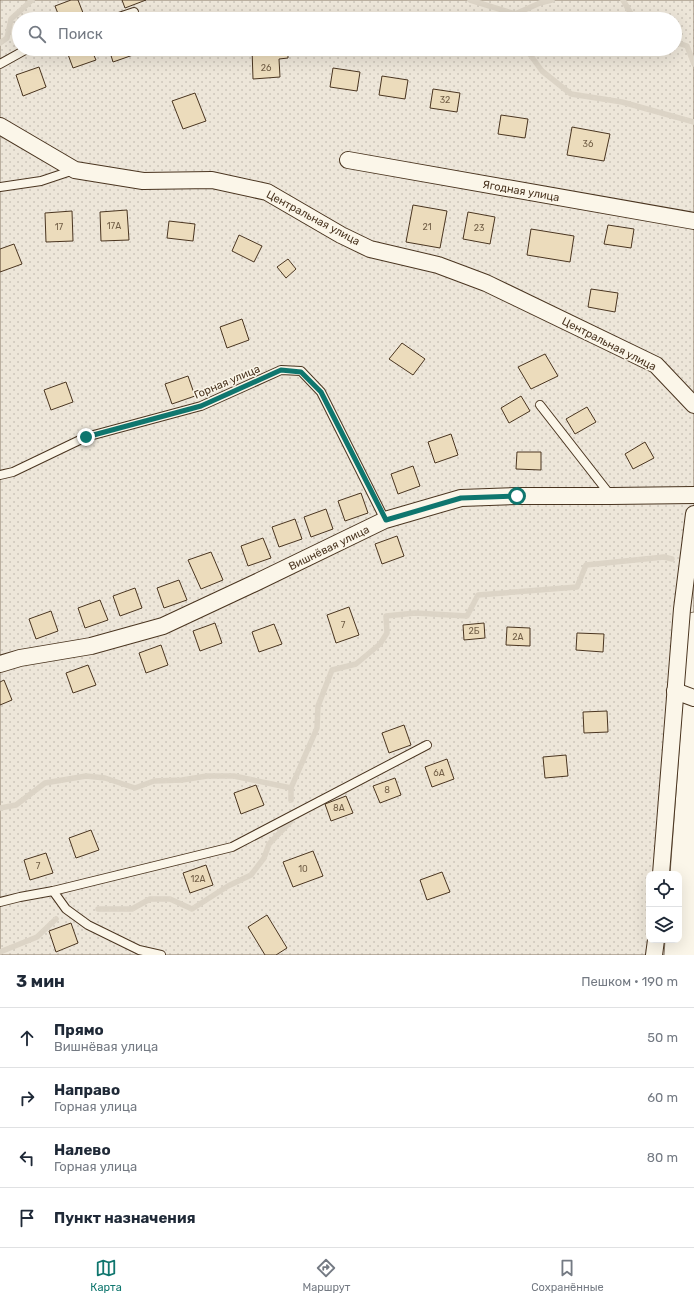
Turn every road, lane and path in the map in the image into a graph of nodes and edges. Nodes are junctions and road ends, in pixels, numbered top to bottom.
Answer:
1 (14, 56) edge
2 (0, 64) edge
3 (0, 126) edge
4 (348, 160) dead end
5 (74, 170) junction
6 (0, 187) edge
7 (694, 221) edge
8 (540, 404) dead end
9 (694, 405) edge
10 (0, 475) edge
11 (694, 495) edge
12 (611, 496) junction
13 (694, 514) edge
14 (386, 520) junction
15 (0, 664) edge
16 (675, 691) junction
17 (694, 698) edge
18 (427, 745) dead end
19 (661, 871) edge
20 (53, 891) junction
21 (0, 902) edge
22 (656, 943) edge
23 (160, 955) edge
24 (654, 955) edge

1 - 2 lane
3 - 5 street, Центральная улица
4 - 7 street, Ягодная улица
5 - 6 lane
5 - 9 street, Центральная улица
8 - 12 lane
10 - 14 lane, Горная улица
11 - 12 street, Вишнёвая улица
12 - 14 street, Вишнёвая улица
13 - 16 street
14 - 15 street, Вишнёвая улица
16 - 17 street
16 - 19 street
18 - 20 lane
20 - 21 lane
20 - 23 lane
22 - 24 street

